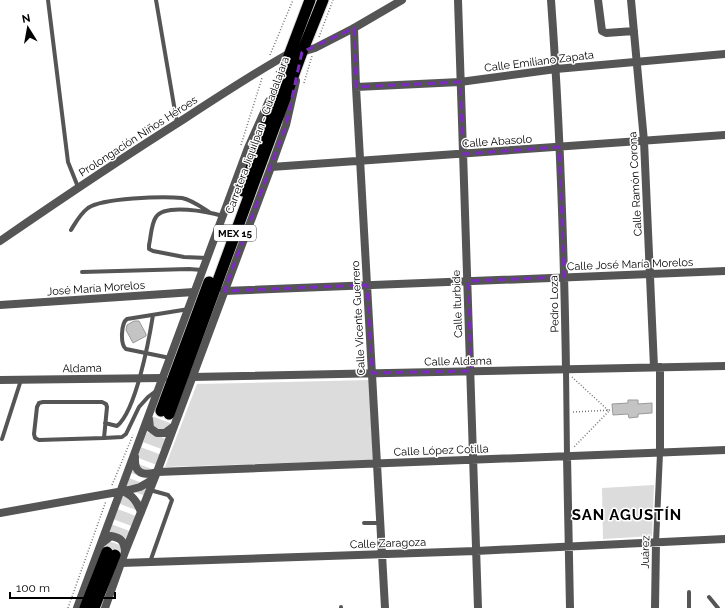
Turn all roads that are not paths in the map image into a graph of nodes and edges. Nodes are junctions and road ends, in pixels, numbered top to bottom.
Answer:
1 (48, 0) edge
2 (156, 0) edge
3 (310, 0) edge
4 (323, 0) edge
5 (402, 0) edge
6 (458, 0) edge
7 (551, 0) edge
8 (598, 0) edge
9 (631, 0) edge
10 (354, 28) junction
11 (634, 31) junction
12 (302, 52) junction
13 (290, 53) junction
14 (725, 54) edge
15 (637, 62) junction
16 (556, 69) junction
17 (460, 82) junction
18 (356, 88) junction
19 (178, 123) junction
20 (725, 135) edge
21 (644, 141) junction
22 (559, 147) junction
23 (463, 154) junction
24 (360, 161) junction
25 (271, 167) junction
26 (78, 187) junction
27 (210, 213) junction
28 (223, 216) junction
29 (71, 230) dead end
30 (0, 240) edge
31 (207, 258) junction
32 (203, 270) junction
33 (725, 271) edge
34 (82, 272) dead end
35 (650, 274) junction
36 (564, 277) junction
37 (468, 281) junction
38 (367, 285) junction
39 (224, 291) junction
40 (194, 292) junction
41 (0, 305) edge
42 (189, 309) junction
43 (153, 315) junction
44 (145, 352) junction
45 (171, 358) junction
46 (725, 366) edge
47 (657, 367) junction
48 (566, 370) junction
49 (470, 371) junction
50 (372, 374) junction
51 (192, 377) junction
52 (140, 378) junction
53 (163, 378) junction
54 (0, 380) edge
55 (21, 380) junction
56 (158, 390) junction
57 (148, 418) junction
58 (106, 423) junction
59 (173, 426) junction
60 (104, 438) junction
61 (2, 440) dead end
62 (725, 450) edge
63 (660, 451) junction
64 (135, 453) junction
65 (567, 455) junction
66 (473, 460) junction
67 (377, 463) junction
68 (155, 475) junction
69 (150, 490) junction
70 (121, 491) junction
71 (141, 512) junction
72 (0, 513) edge
73 (364, 523) dead end
74 (380, 523) junction
75 (725, 539) edge
76 (656, 543) junction
77 (570, 546) junction
78 (476, 551) junction
79 (114, 553) junction
80 (382, 554) junction
81 (150, 562) junction
82 (689, 592) dead end
83 (708, 597) dead end
84 (78, 608) edge
85 (86, 608) edge
86 (94, 608) edge
87 (105, 608) edge
88 (385, 608) edge
89 (478, 608) edge
90 (570, 608) edge
91 (656, 608) edge
92 (688, 608) edge
93 (718, 608) edge

1 - 26 lane
2 - 19 lane
3 - 13 highway, Carretera Jiquilpan - Guadalajara / MEX 15
4 - 12 highway, Carretera Jiquilpan - Guadalajara / MEX 15
5 - 10 street
6 - 17 street, Calle Iturbide
7 - 16 street, Pedro Loza
8 - 11 street
9 - 11 street, Calle Ramón Corona
10 - 12 street
10 - 18 street, Calle Vicente Guerrero
11 - 15 street, Calle Ramón Corona
12 - 13 highway, Carretera Jiquilpan - Guadalajara / MEX 15
12 - 25 street
13 - 19 street, Prolongación Niños Héroes
13 - 28 street
14 - 15 street, Calle Emiliano Zapata
15 - 16 street, Calle Emiliano Zapata
15 - 21 street, Calle Ramón Corona
16 - 17 street, Calle Emiliano Zapata
16 - 22 street, Pedro Loza
17 - 18 street, Calle Emiliano Zapata
17 - 23 street, Calle Iturbide
18 - 24 street, Calle Vicente Guerrero
19 - 26 street, Prolongación Niños Héroes
20 - 21 street, Calle Abasolo
21 - 22 street, Calle Abasolo
21 - 35 street, Calle Ramón Corona
22 - 23 street, Calle Abasolo
22 - 36 street, Pedro Loza
23 - 24 street, Calle Abasolo
23 - 37 street, Calle Iturbide
24 - 25 street, Calle Abasolo
24 - 38 street, Calle Vicente Guerrero
25 - 39 street
26 - 30 street, Prolongación Niños Héroes
27 - 28 lane
27 - 29 lane
27 - 31 lane
28 - 31 street
31 - 32 street
32 - 34 lane
32 - 40 street
33 - 35 street, Calle José María Morelos
35 - 36 street, Calle José María Morelos
35 - 47 street, Calle Ramón Corona
36 - 37 street, Calle José María Morelos
36 - 48 street, Pedro Loza
37 - 38 street, Calle José María Morelos
37 - 49 street, Calle Iturbide
38 - 39 street, Calle José María Morelos
38 - 50 street, Calle Vicente Guerrero
39 - 51 street
40 - 41 street, José María Morelos
40 - 42 street
42 - 43 lane
42 - 45 street
43 - 44 lane
43 - 44 lane
44 - 45 lane
44 - 52 lane
45 - 53 street
46 - 47 street, Calle Aldama
47 - 48 street, Calle Aldama
47 - 63 street, Calle Ramón Corona
48 - 49 street, Calle Aldama
48 - 65 street, Pedro Loza
49 - 50 street, Calle Aldama
49 - 66 street, Calle Iturbide
50 - 51 street, Calle Aldama
50 - 67 street, Calle Vicente Guerrero
51 - 59 street
52 - 53 street, Aldama
52 - 55 street, Aldama
52 - 58 lane
53 - 56 street
54 - 55 street, Aldama
55 - 61 lane
56 - 57 street
56 - 60 lane
57 - 59 street
57 - 64 street
58 - 60 lane
58 - 60 lane
59 - 68 street
62 - 63 street, Calle López Cotilla
63 - 65 street, Calle López Cotilla
63 - 76 street, Juárez
64 - 68 street, Calle López Cotilla
64 - 70 street
65 - 66 street, Calle López Cotilla
65 - 77 street, Pedro Loza
66 - 67 street, Calle López Cotilla
66 - 78 street, Calle Iturbide
67 - 68 street, Calle López Cotilla
67 - 74 street, Calle Vicente Guerrero
68 - 69 street
68 - 70 street
69 - 71 street
69 - 81 lane
70 - 71 street
70 - 72 street
70 - 79 street
71 - 79 street
73 - 74 lane
74 - 80 street, Calle Vicente Guerrero
75 - 76 street, Calle Zaragoza
76 - 77 street, Calle Zaragoza
76 - 91 street, Juárez
77 - 78 street, Calle Zaragoza
77 - 90 street, Pedro Loza
78 - 80 street, Calle Zaragoza
78 - 89 street, Calle Iturbide
79 - 81 street, Calle Zaragoza
79 - 84 street
79 - 85 highway
79 - 86 highway
79 - 87 street
80 - 81 street, Calle Zaragoza
80 - 88 street, Calle Vicente Guerrero
82 - 92 lane
83 - 93 lane

